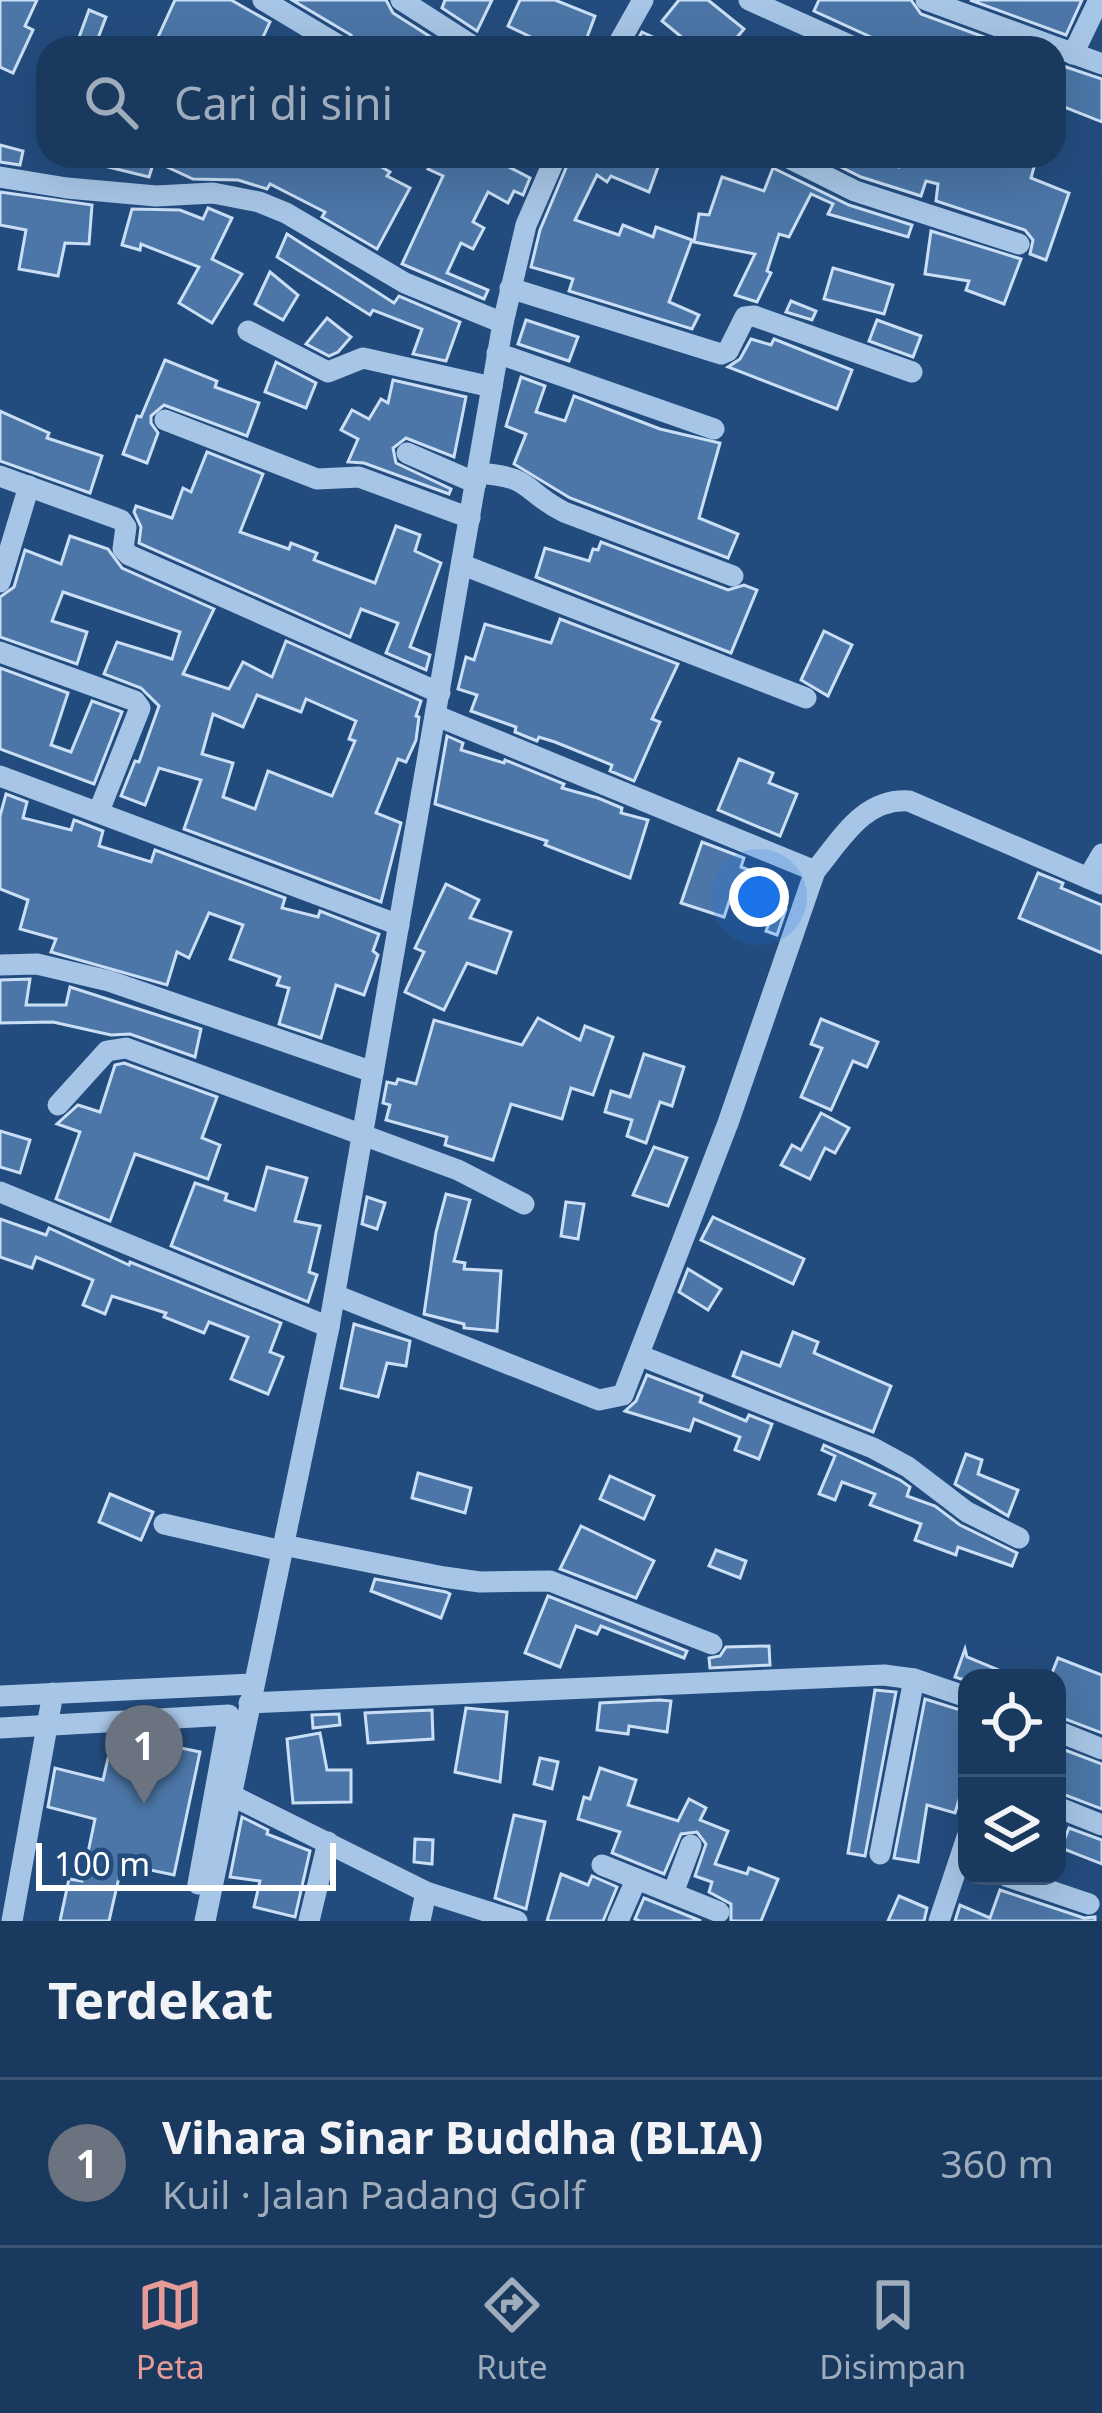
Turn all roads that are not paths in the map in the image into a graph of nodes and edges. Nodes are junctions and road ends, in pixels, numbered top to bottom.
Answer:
1 (263, 0) edge
2 (401, 0) edge
3 (643, 0) edge
4 (749, 0) edge
5 (926, 0) edge
6 (1099, 0) edge
7 (288, 5) edge
8 (321, 36) edge
9 (457, 36) edge
10 (623, 36) edge
11 (829, 36) edge
12 (1022, 36) edge
13 (1066, 52) edge
14 (1073, 55) junction
15 (1102, 64) edge
16 (551, 168) edge
17 (809, 168) edge
18 (0, 177) edge
19 (1019, 244) dead end
20 (510, 288) junction
21 (503, 323) junction
22 (248, 331) dead end
23 (497, 353) junction
24 (912, 372) dead end
25 (492, 387) junction
26 (164, 420) dead end
27 (714, 429) dead end
28 (407, 453) dead end
29 (0, 476) edge
30 (476, 478) junction
31 (29, 486) junction
32 (470, 518) junction
33 (463, 566) junction
34 (733, 576) dead end
35 (0, 583) edge
36 (0, 652) edge
37 (806, 698) dead end
38 (439, 704) junction
39 (0, 776) edge
40 (99, 811) junction
41 (1102, 854) edge
42 (814, 871) junction
43 (1095, 881) edge
44 (399, 925) junction
45 (0, 965) edge
46 (374, 1072) junction
47 (58, 1105) dead end
48 (363, 1136) junction
49 (0, 1192) edge
50 (524, 1204) dead end
51 (335, 1295) junction
52 (329, 1327) junction
53 (640, 1356) junction
54 (164, 1524) dead end
55 (1019, 1538) dead end
56 (283, 1548) junction
57 (712, 1644) dead end
58 (914, 1679) junction
59 (52, 1693) junction
60 (251, 1693) junction
61 (958, 1694) edge
62 (0, 1696) edge
63 (48, 1725) junction
64 (0, 1728) edge
65 (1066, 1735) edge
66 (1102, 1749) edge
67 (231, 1795) junction
68 (1066, 1811) edge
69 (1102, 1825) edge
70 (328, 1842) junction
71 (691, 1845) dead end
72 (880, 1854) dead end
73 (602, 1865) dead end
74 (958, 1873) edge
75 (636, 1880) junction
76 (198, 1884) dead end
77 (1033, 1885) edge
78 (426, 1892) junction
79 (673, 1893) junction
80 (1089, 1904) dead end
81 (718, 1912) dead end
82 (12, 1921) edge
83 (205, 1921) edge
84 (309, 1921) edge
85 (420, 1921) edge
86 (517, 1921) edge
87 (618, 1921) edge
88 (938, 1921) edge

1 - 7 street
2 - 9 street
3 - 10 street
4 - 11 street
5 - 12 street
6 - 14 street
7 - 8 street
13 - 14 street
14 - 15 street
16 - 20 street
17 - 19 street
18 - 21 street
20 - 21 street
20 - 24 street
21 - 23 street
22 - 25 street
23 - 25 street
23 - 27 street
25 - 30 street
26 - 32 street
28 - 30 street
29 - 31 street
30 - 32 street
30 - 34 street
31 - 35 street
31 - 38 street
32 - 33 street
33 - 37 street
33 - 38 street
36 - 40 street
38 - 42 street
38 - 44 street
39 - 40 street
40 - 44 street
41 - 43 street
42 - 43 street
42 - 53 street
44 - 46 street
45 - 46 street
46 - 48 street
47 - 48 street
48 - 50 street
48 - 51 street
49 - 52 street
51 - 52 street
51 - 53 street
52 - 56 street
53 - 55 street
54 - 56 street
56 - 57 street
56 - 60 street
58 - 60 street
58 - 61 street
58 - 72 street
59 - 60 street
59 - 62 street
59 - 63 street
60 - 67 street
63 - 64 street
63 - 76 street
63 - 82 street
65 - 66 street
67 - 70 street
67 - 83 street
68 - 69 street
70 - 78 street
70 - 84 street
71 - 79 street
73 - 75 street
74 - 88 street
75 - 79 street
75 - 87 street
77 - 80 street
78 - 85 street
78 - 86 street
79 - 81 street

